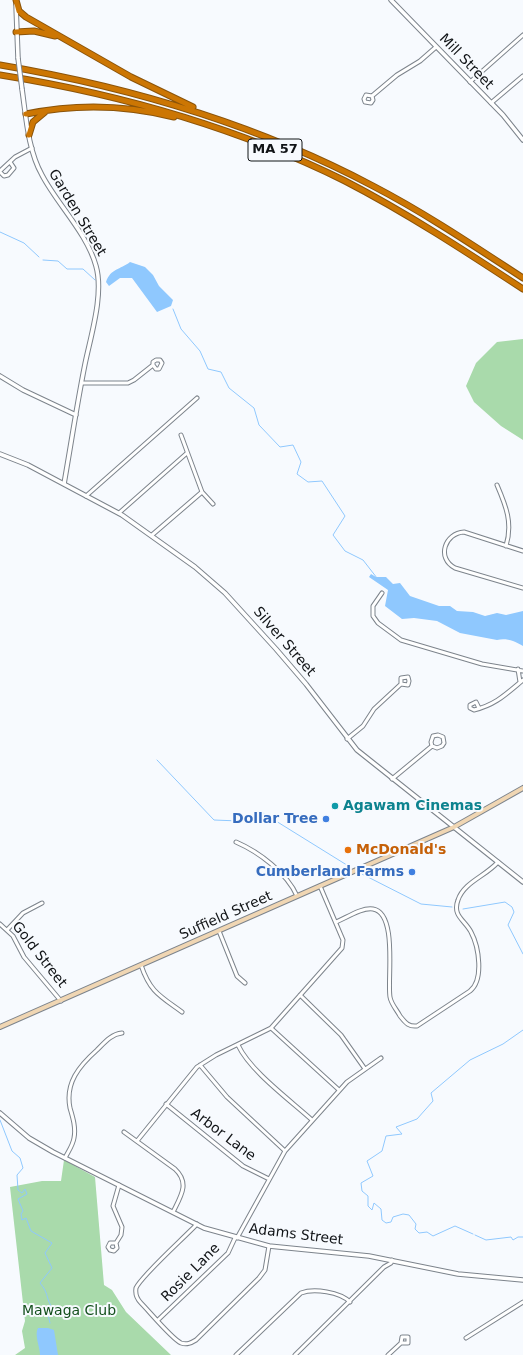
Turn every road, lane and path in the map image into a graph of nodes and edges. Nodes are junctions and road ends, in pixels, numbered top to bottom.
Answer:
1 (16, 0) edge
2 (391, 0) edge
3 (16, 32) junction
4 (523, 35) edge
5 (70, 42) junction
6 (436, 47) junction
7 (0, 65) edge
8 (0, 75) edge
9 (523, 76) edge
10 (470, 82) junction
11 (372, 96) dead end
12 (491, 104) junction
13 (54, 109) junction
14 (26, 114) junction
15 (225, 121) junction
16 (29, 135) junction
17 (241, 137) junction
18 (522, 137) edge
19 (32, 148) junction
20 (10, 162) junction
21 (0, 171) edge
22 (523, 278) edge
23 (523, 289) edge
24 (153, 365) dead end
25 (0, 376) edge
26 (82, 383) junction
27 (196, 398) dead end
28 (76, 415) junction
29 (181, 435) dead end
30 (187, 453) junction
31 (0, 454) edge
32 (64, 484) junction
33 (497, 485) dead end
34 (202, 492) junction
35 (86, 496) junction
36 (213, 504) dead end
37 (119, 513) junction
38 (152, 535) junction
39 (506, 546) junction
40 (523, 551) edge
41 (523, 588) edge
42 (382, 593) dead end
43 (518, 669) junction
44 (523, 670) edge
45 (522, 681) edge
46 (401, 684) dead end
47 (478, 708) dead end
48 (347, 739) junction
49 (432, 746) junction
50 (392, 779) junction
51 (523, 788) edge
52 (454, 827) junction
53 (236, 842) dead end
54 (498, 862) junction
55 (523, 882) edge
56 (320, 886) junction
57 (297, 896) junction
58 (42, 903) dead end
59 (336, 922) junction
60 (0, 924) edge
61 (7, 930) junction
62 (219, 931) junction
63 (141, 965) junction
64 (244, 982) dead end
65 (300, 995) junction
66 (61, 1000) junction
67 (182, 1012) dead end
68 (0, 1027) edge
69 (271, 1028) junction
70 (122, 1033) dead end
71 (238, 1045) junction
72 (381, 1058) dead end
73 (200, 1065) junction
74 (365, 1069) junction
75 (339, 1090) junction
76 (166, 1104) junction
77 (0, 1113) edge
78 (312, 1120) junction
79 (124, 1132) dead end
80 (137, 1141) junction
81 (285, 1151) junction
82 (65, 1158) junction
83 (269, 1179) junction
84 (119, 1185) junction
85 (173, 1212) junction
86 (198, 1224) junction
87 (236, 1238) junction
88 (116, 1243) dead end
89 (269, 1246) junction
90 (384, 1258) junction
91 (392, 1260) junction
92 (384, 1267) junction
93 (523, 1280) edge
94 (350, 1302) junction
95 (523, 1302) edge
96 (158, 1320) junction
97 (466, 1338) dead end
98 (401, 1343) dead end
99 (236, 1355) edge
100 (295, 1355) edge
101 (388, 1355) edge

1 - 3 street, Garden Street
1 - 5 highway
2 - 6 street, Mill Street
3 - 5 highway
3 - 14 street, Garden Street, bridge
4 - 10 street
5 - 15 highway
6 - 10 street, Mill Street
6 - 11 street
7 - 15 highway, MA 57
8 - 17 highway, MA 57
9 - 12 street
10 - 12 street, Mill Street
12 - 18 street, Mill Street
13 - 14 highway
13 - 16 highway
13 - 17 highway
14 - 16 street, Garden Street
15 - 22 highway, MA 57
16 - 19 street, Garden Street
17 - 23 highway, MA 57
19 - 20 street
19 - 26 street, Garden Street
20 - 21 street
20 - 21 street
24 - 26 street
25 - 28 street
26 - 28 street, Garden Street
27 - 35 street
28 - 32 street, Garden Street
29 - 30 street
30 - 34 street
30 - 37 street
31 - 32 street, Silver Street
32 - 35 street, Silver Street
33 - 39 street
34 - 36 street
34 - 38 street
35 - 37 street, Silver Street
37 - 38 street, Silver Street
38 - 48 street, Silver Street
39 - 40 street
39 - 41 street
42 - 43 street
43 - 44 street
43 - 45 street
45 - 47 street
46 - 48 street
48 - 50 street, Silver Street
49 - 49 street
49 - 50 street
50 - 52 street, Silver Street
51 - 52 main road, Suffield Street
52 - 54 street, Silver Street
52 - 56 main road, Suffield Street
53 - 57 street
54 - 55 street, Silver Street
54 - 59 street
56 - 57 main road, Suffield Street
56 - 59 street
57 - 62 main road, Suffield Street
58 - 61 street
59 - 65 street
60 - 61 street, Gold Street
61 - 66 street, Gold Street
62 - 63 main road, Suffield Street
62 - 64 street
63 - 66 main road, Suffield Street
63 - 67 street
65 - 69 street
65 - 74 street
66 - 68 main road, Suffield Street
69 - 71 street
69 - 75 street
70 - 82 street
71 - 73 street
71 - 78 street
72 - 74 street, Rosie Lane
73 - 76 street
73 - 81 street
74 - 75 street, Rosie Lane
75 - 78 street, Rosie Lane
76 - 80 street
76 - 83 street, Arbor Lane
77 - 82 street, Adams Street
78 - 81 street, Rosie Lane
79 - 80 street
80 - 85 street
81 - 83 street, Rosie Lane
82 - 84 street, Adams Street
83 - 87 street, Rosie Lane
84 - 85 street, Adams Street
84 - 88 street
85 - 86 street, Adams Street
86 - 87 street, Adams Street
86 - 96 street
87 - 89 street, Adams Street
87 - 96 street, Rosie Lane
89 - 90 street, Adams Street
89 - 96 street
90 - 91 street, Adams Street
90 - 92 street
91 - 92 street
91 - 93 street, Adams Street
92 - 94 street
94 - 99 street
94 - 100 street
95 - 97 street
98 - 101 street

